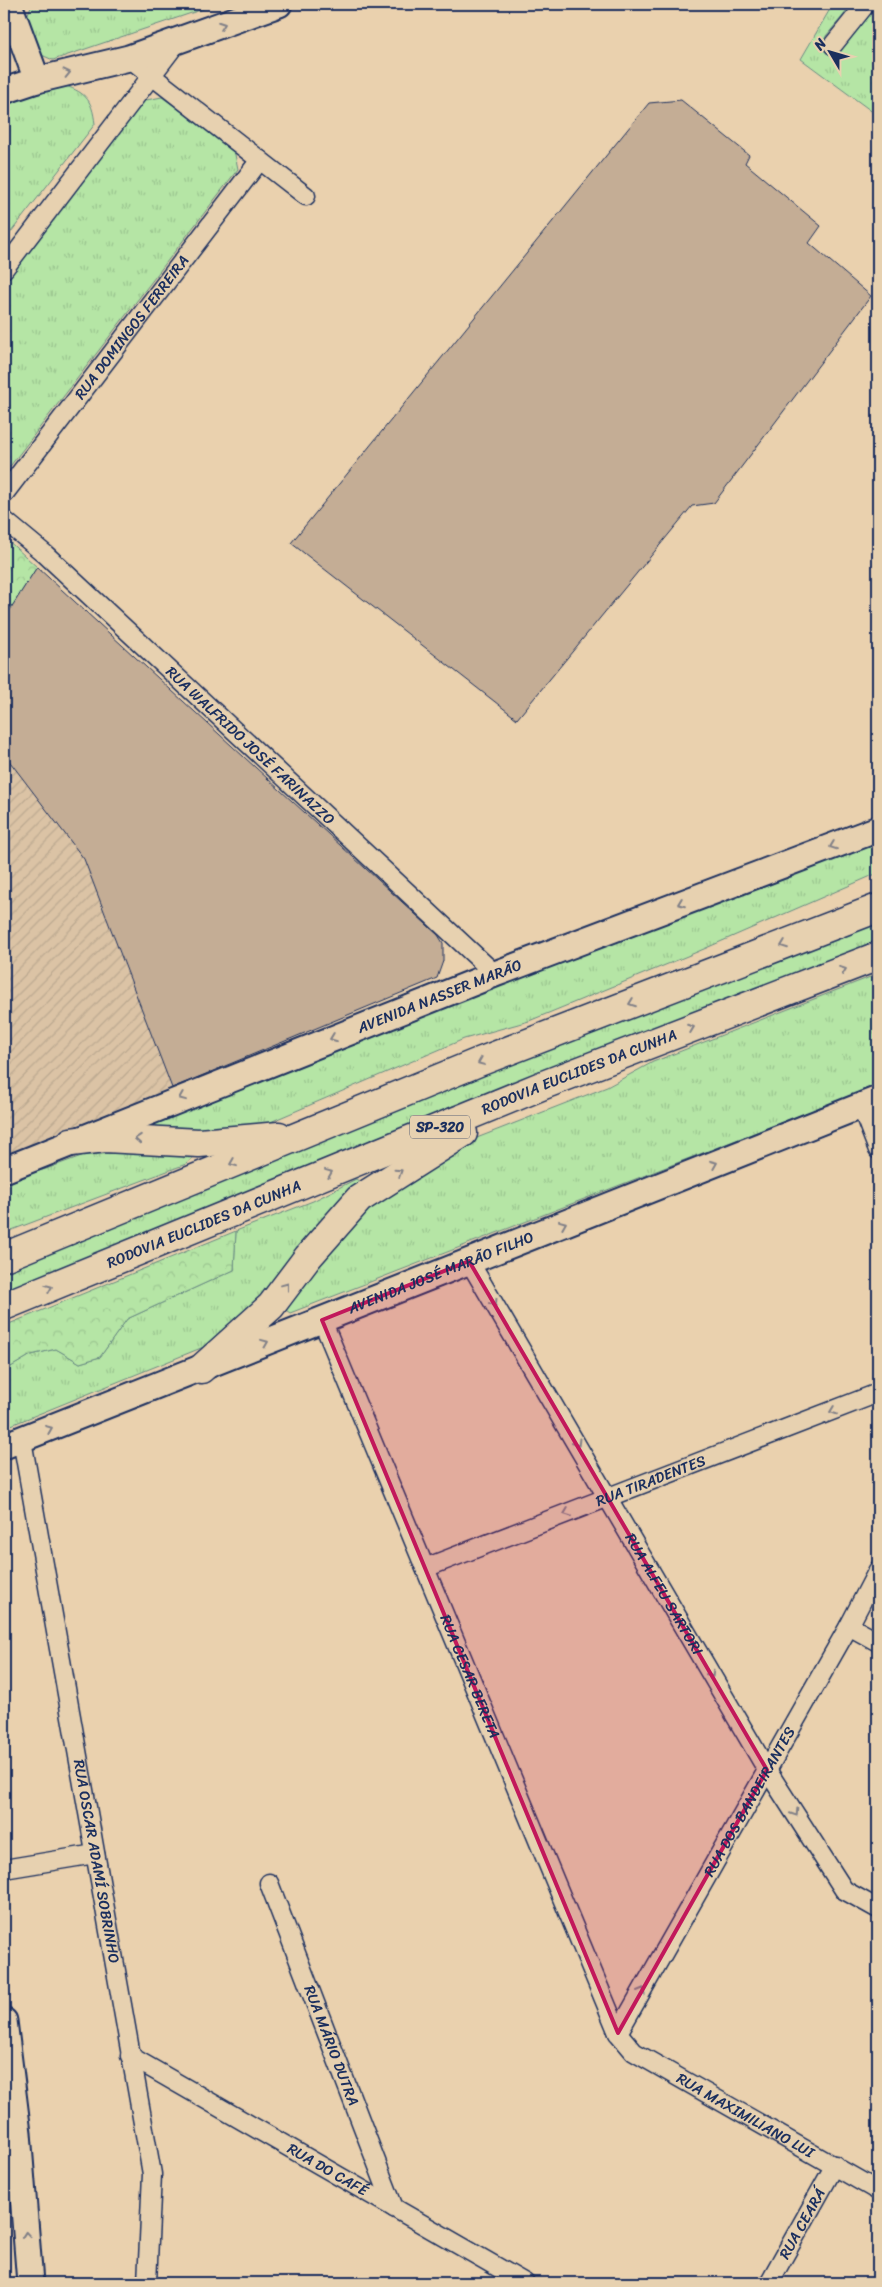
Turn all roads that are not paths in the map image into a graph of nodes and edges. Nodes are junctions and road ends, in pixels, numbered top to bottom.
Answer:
1 (9, 4) edge
2 (279, 4) edge
3 (866, 4) edge
4 (178, 42) junction
5 (833, 45) dead end
6 (129, 58) junction
7 (151, 76) junction
8 (38, 80) junction
9 (4, 91) edge
10 (260, 160) junction
11 (306, 196) dead end
12 (4, 269) edge
13 (4, 494) edge
14 (4, 520) edge
15 (878, 828) edge
16 (878, 908) edge
17 (878, 956) edge
18 (495, 974) junction
19 (546, 1084) junction
20 (869, 1103) edge
21 (308, 1133) junction
22 (71, 1142) junction
23 (878, 1150) edge
24 (4, 1170) edge
25 (4, 1257) edge
26 (470, 1261) junction
27 (4, 1306) edge
28 (322, 1320) junction
29 (200, 1369) junction
30 (878, 1394) edge
31 (13, 1443) edge
32 (608, 1496) junction
33 (425, 1568) junction
34 (878, 1570) edge
35 (849, 1626) junction
36 (878, 1642) edge
37 (767, 1770) junction
38 (94, 1854) junction
39 (4, 1869) edge
40 (269, 1883) dead end
41 (878, 1909) edge
42 (4, 2020) edge
43 (618, 2033) junction
44 (130, 2056) junction
45 (835, 2165) junction
46 (878, 2191) edge
47 (14, 2200) edge
48 (394, 2208) junction
49 (30, 2283) edge
50 (147, 2283) edge
51 (525, 2283) edge
52 (770, 2283) edge

1 - 8 main road
4 -> 2 main road
3 - 5 street
4 - 6 main road
4 - 7 street
6 - 7 street
8 -> 6 main road
7 - 10 street
7 - 12 street
8 - 9 main road
10 - 11 street
10 - 13 street, RUA DOMINGOS FERREIRA
14 - 18 street, RUA WALFRIDO JOSÉ FARINAZZO
15 -> 18 main road, AVENIDA NASSER MARÃO
16 -> 21 highway
19 -> 17 highway, RODOVIA EUCLIDES DA CUNHA / SP-320
18 -> 22 main road, AVENIDA NASSER MARÃO
27 -> 19 highway, RODOVIA EUCLIDES DA CUNHA / SP-320
29 -> 19 highway
20 - 23 street
26 -> 20 main road, AVENIDA JOSÉ MARÃO FILHO
21 -> 22 highway
21 -> 25 highway
22 - 24 main road, AVENIDA NASSER MARÃO
26 - 28 main road, AVENIDA JOSÉ MARÃO FILHO
26 -> 32 street, RUA ALFEU SARTORI
29 -> 28 main road, AVENIDA JOSÉ MARÃO FILHO
28 - 33 street, RUA CESAR BERETA
31 -> 29 main road, AVENIDA JOSÉ MARÃO FILHO
30 -> 32 street, RUA TIRADENTES
31 - 38 street, RUA OSCAR ADAMÍ SOBRINHO
32 -> 33 street, RUA TIRADENTES
32 -> 37 street, RUA ALFEU SARTORI
33 - 43 street, RUA CESAR BERETA
34 - 35 street, RUA DOS BANDEIRANTES
35 - 36 street
35 - 37 street, RUA DOS BANDEIRANTES
37 -> 41 street, RUA ALFEU SARTORI
43 -> 37 street, RUA DOS BANDEIRANTES
38 - 39 street
38 - 44 street, RUA OSCAR ADAMÍ SOBRINHO
40 - 48 street, RUA MÁRIO DUTRA
42 - 47 main road
43 - 45 street, RUA MAXIMILIANO LUI
44 - 48 street, RUA DO CAFÉ
44 - 50 street, RUA OSCAR ADAMÍ SOBRINHO
45 - 46 street, RUA MAXIMILIANO LUI
45 - 52 street, RUA CEARÁ
49 -> 47 main road
48 - 51 street, RUA DO CAFÉ

